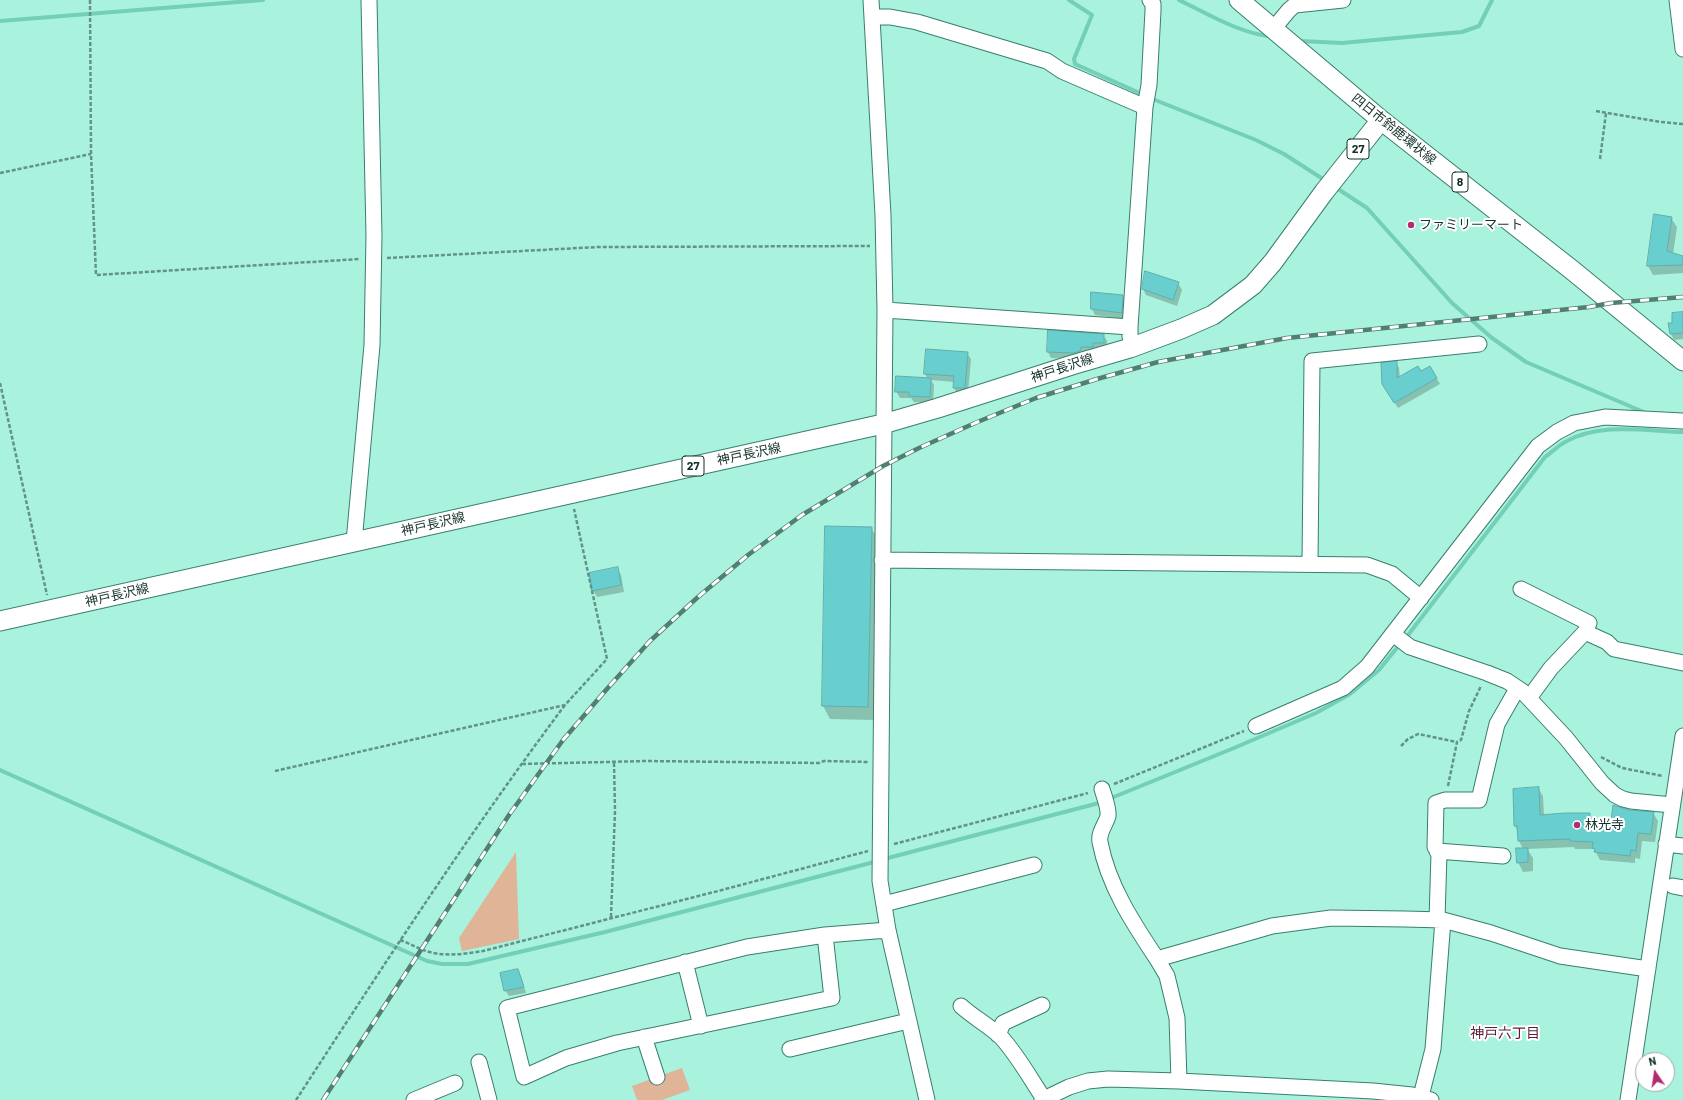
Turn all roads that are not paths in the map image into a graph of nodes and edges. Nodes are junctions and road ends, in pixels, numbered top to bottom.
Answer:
1 (369, 0) edge
2 (871, 0) edge
3 (1150, 0) edge
4 (1239, 0) edge
5 (1343, 0) edge
6 (1677, 0) edge
7 (872, 17) junction
8 (1274, 28) junction
9 (1683, 49) edge
10 (1146, 100) junction
11 (1381, 120) junction
12 (885, 310) junction
13 (1130, 327) junction
14 (1479, 344) dead end
15 (1130, 348) junction
16 (1683, 361) edge
17 (1676, 421) edge
18 (883, 424) junction
19 (354, 542) junction
20 (882, 560) junction
21 (1310, 564) junction
22 (1521, 589) dead end
23 (1421, 598) junction
24 (0, 621) edge
25 (1585, 632) junction
26 (1394, 635) junction
27 (1683, 663) edge
28 (1516, 689) junction
29 (1529, 698) junction
30 (1256, 726) road end
31 (1683, 736) edge
32 (1102, 789) road end
33 (1672, 805) junction
34 (1666, 844) junction
35 (1683, 846) edge
36 (1437, 851) junction
37 (1503, 856) dead end
38 (1034, 865) dead end
39 (884, 904) junction
40 (1440, 920) junction
41 (888, 930) junction
42 (825, 935) junction
43 (1157, 959) junction
44 (686, 962) junction
45 (1648, 969) junction
46 (1042, 1004) dead end
47 (961, 1006) dead end
48 (908, 1021) junction
49 (701, 1026) junction
50 (998, 1035) junction
51 (644, 1037) junction
52 (790, 1050) dead end
53 (479, 1062) dead end
54 (657, 1077) dead end
55 (1178, 1081) junction
56 (455, 1083) dead end
57 (1424, 1099) edge
58 (414, 1100) edge
59 (489, 1100) edge
60 (927, 1100) edge
61 (1043, 1100) edge
62 (1628, 1100) edge

1 - 19 street
2 - 7 street
3 - 10 street
4 - 8 main road, 四日市鈴鹿環状線 / 8
5 - 8 street
6 - 9 street
7 - 10 street
7 - 12 street
8 - 11 main road, 四日市鈴鹿環状線 / 8
10 - 13 street
11 - 15 main road, 神戸長沢線 / 27
11 - 16 main road, 四日市鈴鹿環状線 / 8
12 - 13 street
12 - 18 street
13 - 15 street
14 - 21 street
15 - 18 main road, 神戸長沢線 / 27
17 - 23 street
18 - 19 main road, 神戸長沢線 / 27
18 - 20 street
19 - 24 main road, 神戸長沢線 / 27
20 - 21 street
20 - 39 street
21 - 23 street
22 - 25 street
23 - 26 street
25 - 27 street
25 - 29 street
26 - 28 street
26 - 30 street
28 - 29 street
28 - 36 street
29 - 33 street
31 - 33 street
32 - 43 street
33 - 34 street
34 - 35 street
34 - 45 street
36 - 37 street
36 - 40 street
38 - 39 street
39 - 41 street
40 - 43 street
40 - 45 street
40 - 57 street
41 - 42 street
41 - 48 street
42 - 44 street
42 - 49 street
43 - 55 street
44 - 49 street
44 - 51 street
45 - 62 street
46 - 50 street
47 - 50 street
48 - 52 street
48 - 60 street
49 - 51 street
50 - 61 street
51 - 54 street
53 - 59 street
55 - 57 street
55 - 61 street
56 - 58 street

